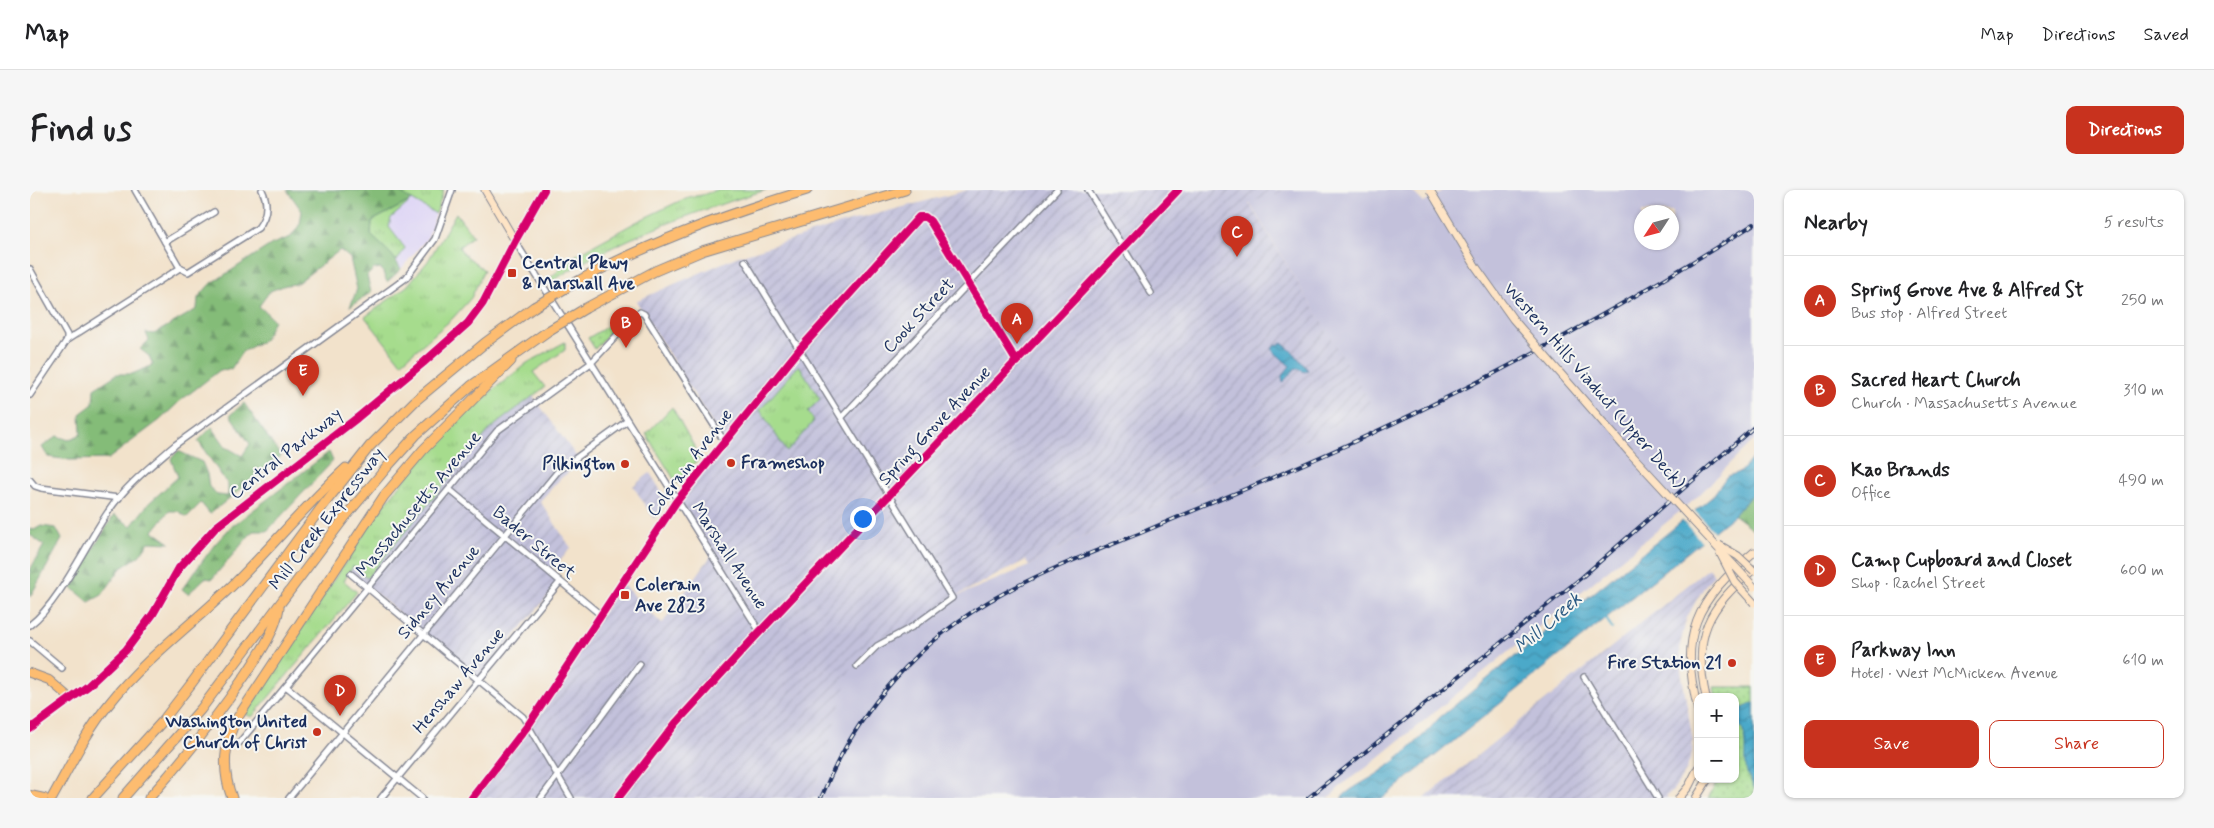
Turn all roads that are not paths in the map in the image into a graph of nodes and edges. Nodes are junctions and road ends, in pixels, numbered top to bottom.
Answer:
1 (135, 190) edge
2 (262, 190) edge
3 (452, 190) edge
4 (485, 190) edge
5 (544, 190) edge
6 (807, 190) edge
7 (905, 190) edge
8 (1057, 190) edge
9 (1088, 190) edge
10 (1178, 190) edge
11 (1430, 190) edge
12 (214, 212) dead end
13 (1442, 212) joint
14 (515, 241) junction
15 (165, 242) junction
16 (1123, 248) junction
17 (745, 261) dead end
18 (180, 268) junction
19 (30, 269) edge
20 (968, 284) junction
21 (1151, 294) dead end
22 (67, 340) junction
23 (522, 348) junction
24 (799, 350) junction
25 (591, 362) junction
26 (1017, 362) junction
27 (30, 395) edge
28 (842, 417) junction
29 (627, 421) junction
30 (724, 441) junction
31 (370, 446) junction
32 (30, 480) edge
33 (450, 490) junction
34 (890, 496) junction
35 (119, 498) junction
36 (676, 502) junction
37 (505, 535) junction
38 (1713, 540) junction
39 (1754, 552) edge
40 (1754, 570) edge
41 (352, 574) dead end
42 (560, 582) junction
43 (1754, 587) edge
44 (368, 588) junction
45 (1754, 603) edge
46 (279, 608) junction
47 (602, 616) junction
48 (30, 625) edge
49 (760, 632) junction
50 (423, 634) junction
51 (30, 641) edge
52 (640, 664) dead end
53 (857, 666) dead end
54 (62, 668) dead end
55 (30, 673) edge
56 (1584, 677) dead end
57 (478, 679) junction
58 (287, 687) junction
59 (1695, 693) edge
60 (1705, 693) edge
61 (71, 699) junction
62 (528, 724) junction
63 (30, 728) edge
64 (342, 732) junction
65 (239, 743) dead end
66 (558, 775) junction
67 (1694, 776) edge
68 (397, 778) junction
69 (1705, 783) edge
70 (30, 795) edge
71 (44, 798) edge
72 (52, 798) edge
73 (93, 798) edge
74 (123, 798) edge
75 (149, 798) edge
76 (232, 798) edge
77 (289, 798) edge
78 (381, 798) edge
79 (422, 798) edge
80 (472, 798) edge
81 (541, 798) edge
82 (571, 798) edge
83 (618, 798) edge
84 (1658, 798) edge
85 (1679, 798) edge
86 (1696, 798) edge

1 - 15 street
2 - 18 street
3 - 35 street
4 - 14 main road, Marshall Avenue
5 - 14 main road, Central Parkway
6 - 31 highway, Mill Creek Expressway, bridge
7 - 23 highway, Mill Creek Expressway, bridge
8 - 20 street, Cook Street
9 - 16 street
10 - 16 main road, Spring Grove Avenue
11 - 13 highway, bridge
11 - 43 main road, Western Hills Viaduct (Upper Deck), bridge
12 - 15 street
13 - 38 main road, bridge
14 - 25 street, Marshall Avenue
14 - 61 main road, Central Parkway
15 - 18 street
16 - 21 street
16 - 26 main road, Spring Grove Avenue
17 - 24 street
18 - 22 street
19 - 22 street
20 - 24 street, Colerain Avenue
20 - 26 street
20 - 28 street, Cook Street
22 - 27 street
23 - 46 highway, Mill Creek Expressway
23 - 76 highway
24 - 28 street
24 - 30 street, Colerain Avenue
25 - 29 street, Marshall Avenue
25 - 30 street, Massachusetts Avenue
25 - 33 street, Massachusetts Avenue
26 - 34 main road, Spring Grove Avenue
28 - 34 street
29 - 36 street, Marshall Avenue
29 - 37 street, Sidney Avenue
30 - 36 street, Colerain Avenue
31 - 72 highway
31 - 73 highway, Mill Creek Expressway
32 - 35 street
33 - 37 street, Bader Street
33 - 44 street, Massachusetts Avenue
34 - 49 main road, Spring Grove Avenue
34 - 53 street
35 - 48 street
36 - 47 street, Colerain Avenue
36 - 49 street, Marshall Avenue
37 - 42 street, Bader Street
37 - 50 street, Sidney Avenue
38 - 40 main road, bridge
38 - 43 main road, bridge
38 - 45 main road, bridge
39 - 59 main road
40 - 60 main road
41 - 44 street
42 - 47 street, Bader Street
42 - 57 street, Henshaw Avenue
44 - 50 street
44 - 58 street, Massachusetts Avenue
46 - 74 highway, Mill Creek Expressway
46 - 75 highway
47 - 62 street, Colerain Avenue
49 - 83 main road, Spring Grove Avenue
50 - 57 street
50 - 64 street, Sidney Avenue
51 - 54 street
52 - 66 street
55 - 61 main road
56 - 84 street
57 - 62 street
57 - 68 street, Henshaw Avenue
58 - 64 street
58 - 65 street, Massachusetts Avenue
61 - 63 main road, Central Parkway
62 - 66 street
62 - 80 street, Colerain Avenue
64 - 68 street
64 - 77 street, Sidney Avenue
66 - 81 street
66 - 82 street
67 - 85 main road
68 - 78 street, Henshaw Avenue
68 - 79 street
69 - 86 main road
70 - 71 main road

